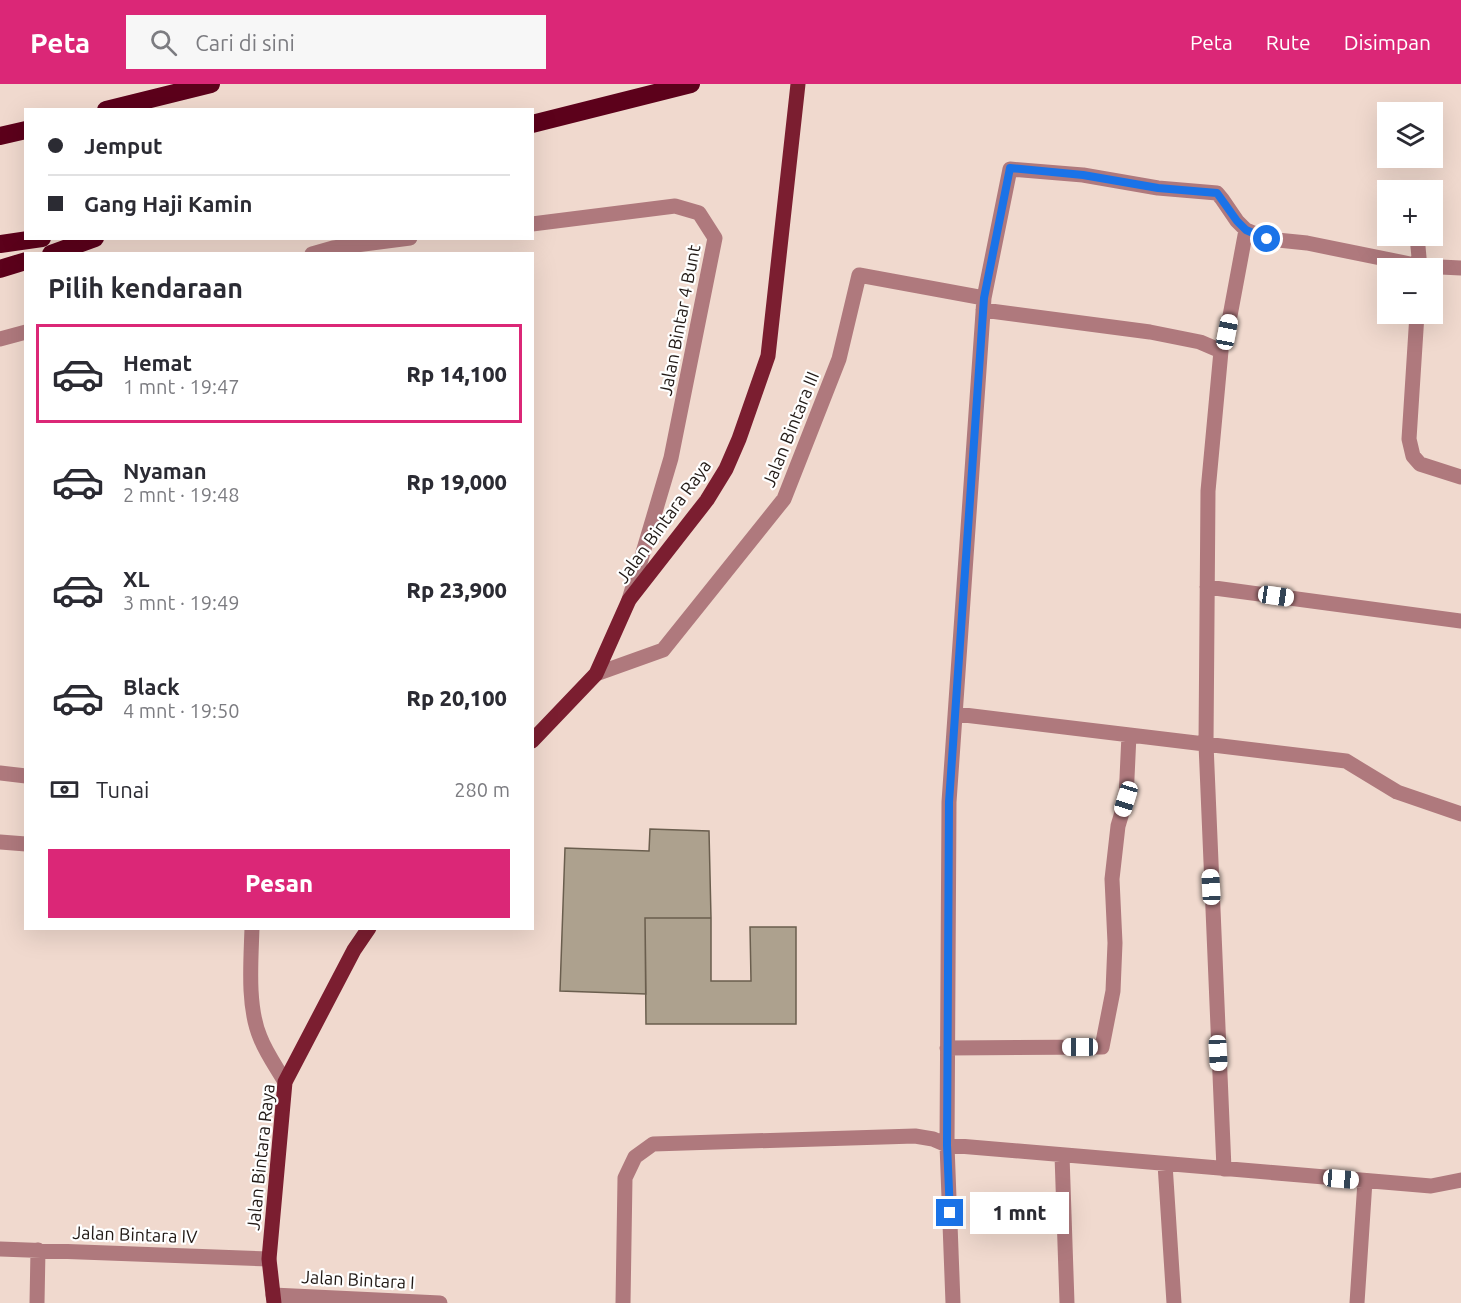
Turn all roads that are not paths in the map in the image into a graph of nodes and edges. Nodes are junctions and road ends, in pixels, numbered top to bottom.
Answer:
1 (211, 84) edge
2 (691, 84) edge
3 (798, 84) edge
4 (114, 108) edge
5 (534, 123) edge
6 (24, 130) edge
7 (0, 136) edge
8 (534, 224) edge
9 (1246, 230) junction
10 (28, 240) edge
11 (90, 240) edge
12 (398, 240) edge
13 (0, 244) edge
14 (333, 251) edge
15 (56, 252) edge
16 (1378, 258) edge
17 (24, 262) edge
18 (1443, 268) edge
19 (1461, 268) edge
20 (0, 269) edge
21 (983, 304) junction
22 (1416, 324) edge
23 (1227, 332) dead end
24 (24, 333) edge
25 (0, 339) edge
26 (1461, 477) edge
27 (1207, 586) junction
28 (629, 600) junction
29 (1461, 621) edge
30 (596, 674) junction
31 (956, 714) junction
32 (1129, 735) junction
33 (534, 739) edge
34 (1206, 744) junction
35 (0, 772) edge
36 (24, 776) edge
37 (1461, 814) edge
38 (0, 842) edge
39 (24, 844) edge
40 (252, 930) edge
41 (368, 930) edge
42 (947, 1047) junction
43 (285, 1082) junction
44 (947, 1145) junction
45 (1062, 1155) junction
46 (1166, 1164) junction
47 (1224, 1169) junction
48 (1461, 1180) edge
49 (1365, 1181) junction
50 (0, 1249) edge
51 (38, 1250) junction
52 (269, 1259) junction
53 (273, 1299) edge
54 (37, 1303) edge
55 (440, 1303) edge
56 (623, 1303) edge
57 (954, 1303) edge
58 (1067, 1303) edge
59 (1174, 1303) edge
60 (1357, 1303) edge

1 - 4 highway
2 - 5 highway
3 - 28 main road, Jalan Bintara Raya
6 - 7 highway
8 - 28 street, Jalan Bintar 4 Bunt
9 - 16 street
9 - 21 street
9 - 23 street
10 - 13 highway
11 - 15 highway
12 - 14 street
17 - 20 highway
18 - 19 street
21 - 27 street
21 - 30 street, Jalan Bintara III
21 - 31 street
22 - 26 street
24 - 25 street
27 - 29 street
27 - 34 street
28 - 30 main road, Jalan Bintara Raya
30 - 33 main road, Jalan Bintara Raya
31 - 32 street
31 - 42 street
32 - 34 street
32 - 42 street
34 - 37 street
34 - 47 street
35 - 36 street
38 - 39 street
40 - 43 street
41 - 43 main road, Jalan Bintara Raya
42 - 44 street
43 - 52 main road, Jalan Bintara Raya
44 - 45 street
44 - 56 street
44 - 57 street
45 - 46 street
45 - 58 street
46 - 47 street
46 - 59 street
47 - 49 street
48 - 49 street
49 - 60 street
50 - 51 street, Jalan Bintara IV
51 - 52 street, Jalan Bintara IV
51 - 54 street
52 - 53 main road, Jalan Bintara Raya
53 - 55 street, Jalan Bintara I

